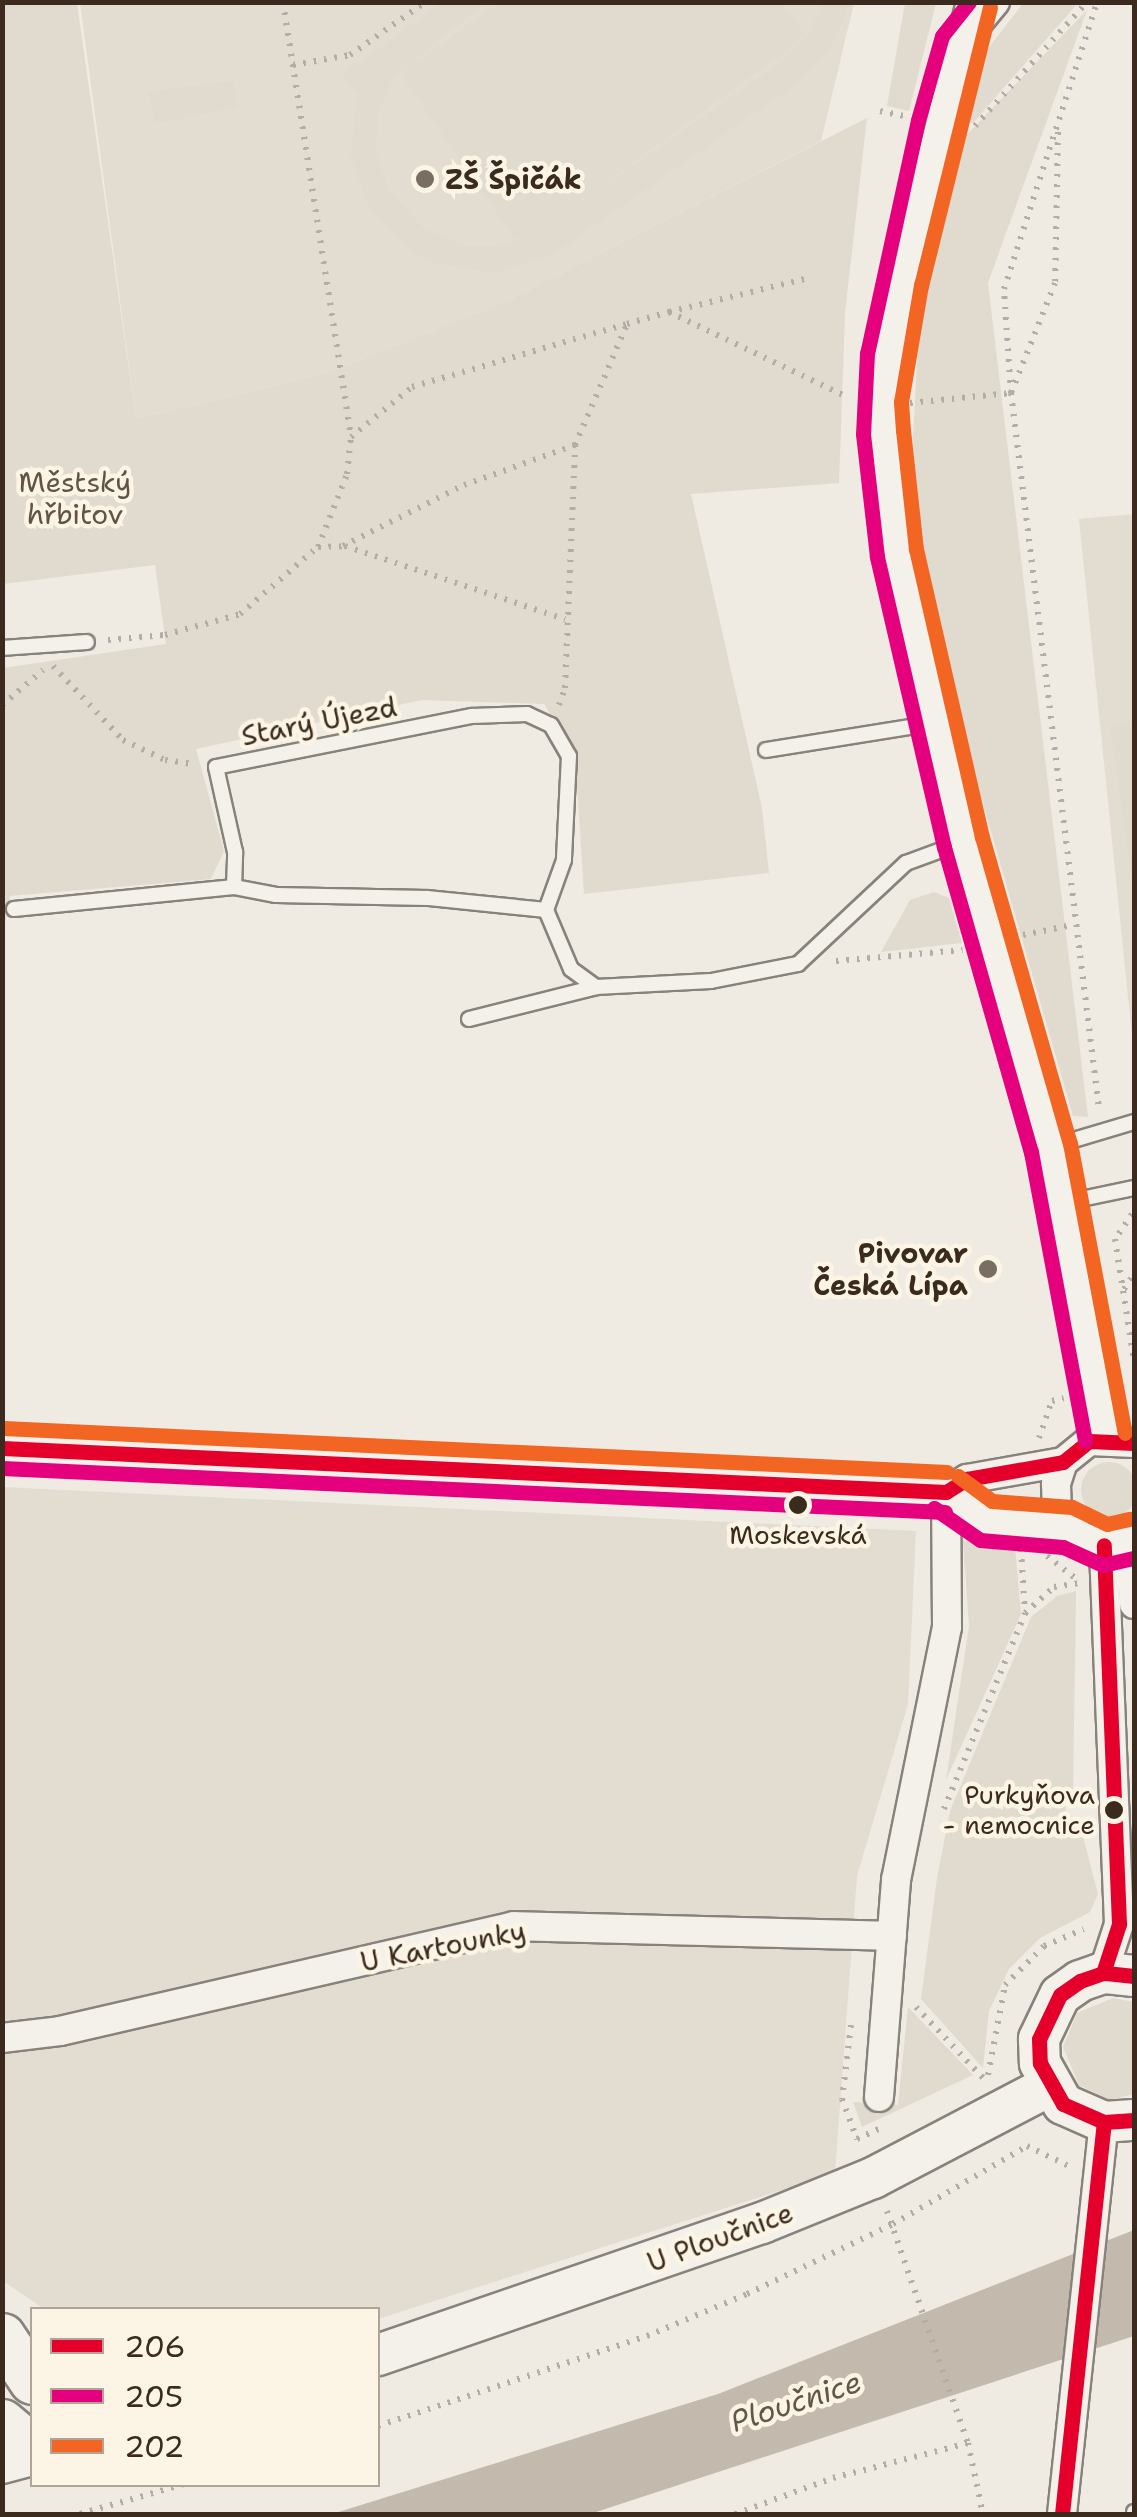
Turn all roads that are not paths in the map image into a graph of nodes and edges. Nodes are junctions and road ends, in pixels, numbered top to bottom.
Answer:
1 (971, 2) edge
2 (996, 2) edge
3 (961, 43) junction
4 (86, 642) road end
5 (2, 648) edge
6 (935, 723) junction
7 (766, 750) dead end
8 (963, 842) junction
9 (234, 887) junction
10 (14, 909) dead end
11 (546, 910) junction
12 (596, 987) junction
13 (469, 1020) dead end
14 (1134, 1122) edge
15 (1050, 1147) junction
16 (1134, 1188) edge
17 (1062, 1203) junction
18 (1106, 1437) junction
19 (1134, 1443) edge
20 (2, 1448) edge
21 (1063, 1462) junction
22 (946, 1492) junction
23 (1069, 1527) junction
24 (1123, 1541) edge
25 (1134, 1604) edge
26 (892, 1936) junction
27 (1119, 1975) edge
28 (2, 2038) edge
29 (1048, 2086) junction
30 (879, 2096) dead end
31 (1119, 2121) edge
32 (2, 2318) edge
33 (30, 2329) edge
34 (2, 2336) edge
35 (380, 2354) edge
36 (30, 2378) edge
37 (2, 2422) edge
38 (30, 2445) edge
39 (30, 2456) edge
40 (2, 2463) edge
41 (1062, 2514) edge

1 - 3 street
2 - 3 street
3 - 6 street
4 - 5 lane
6 - 7 lane
6 - 8 street
8 - 12 lane
8 - 15 street
9 - 10 lane
9 - 11 lane
9 - 11 lane, Starý Újezd
11 - 12 lane
12 - 13 lane
14 - 15 lane
15 - 17 street
16 - 17 lane
17 - 18 street
18 - 19 street
18 - 21 street
20 - 22 street
21 - 22 street
21 - 23 street
22 - 23 street
22 - 26 street
23 - 24 street
24 - 25 street
24 - 27 street
26 - 28 street, U Kartounky
26 - 30 street
27 - 29 main road
29 - 31 main road
29 - 35 main road, U Ploučnice
31 - 41 street
32 - 33 main road
34 - 36 main road
37 - 38 main road
39 - 40 main road

